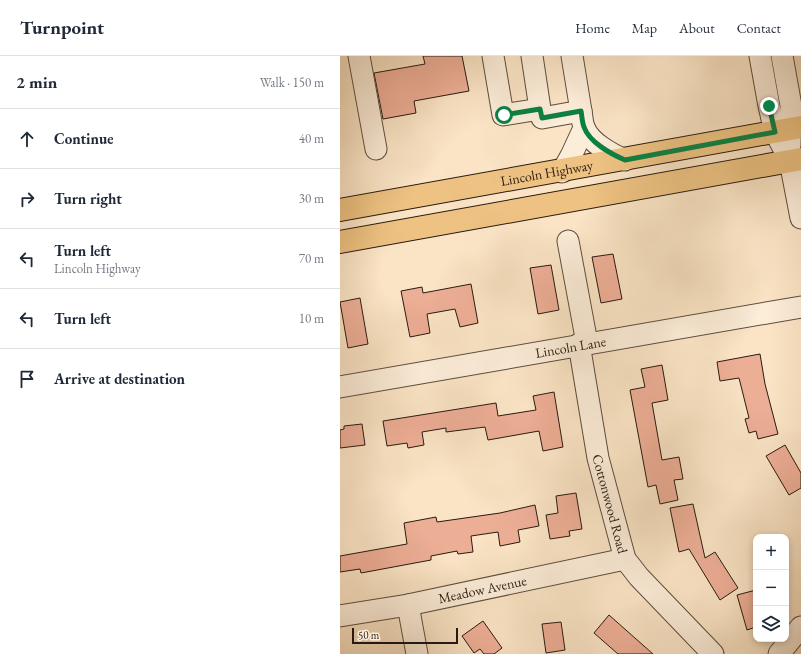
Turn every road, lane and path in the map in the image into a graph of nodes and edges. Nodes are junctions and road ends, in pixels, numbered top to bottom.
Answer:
1 (359, 56) edge
2 (493, 56) edge
3 (532, 56) edge
4 (572, 56) edge
5 (760, 56) edge
6 (782, 56) edge
7 (540, 109) junction
8 (582, 120) junction
9 (789, 130) edge
10 (376, 149) dead end
11 (625, 160) junction
12 (795, 160) edge
13 (562, 172) junction
14 (340, 210) edge
15 (801, 218) edge
16 (568, 241) dead end
17 (340, 242) edge
18 (801, 307) edge
19 (583, 343) junction
20 (340, 387) edge
21 (625, 559) junction
22 (408, 605) junction
23 (340, 616) edge
24 (801, 627) edge
25 (417, 654) edge
26 (712, 654) edge
27 (779, 654) edge

1 - 10 street
2 - 7 street
3 - 7 street
4 - 8 street
5 - 9 street
6 - 9 street
7 - 8 street
8 - 11 street
8 - 13 street
9 - 11 main road, Lincoln Highway
9 - 12 street
11 - 13 main road, Lincoln Highway
12 - 15 street
12 - 17 main road
13 - 14 main road, Lincoln Highway
16 - 19 street, Cottonwood Road
18 - 19 street, Lincoln Lane
19 - 20 street, Lincoln Lane
19 - 21 street, Cottonwood Road
21 - 22 street, Meadow Avenue
21 - 26 street, Cottonwood Road
22 - 23 street, Meadow Avenue
22 - 25 street
24 - 27 street

